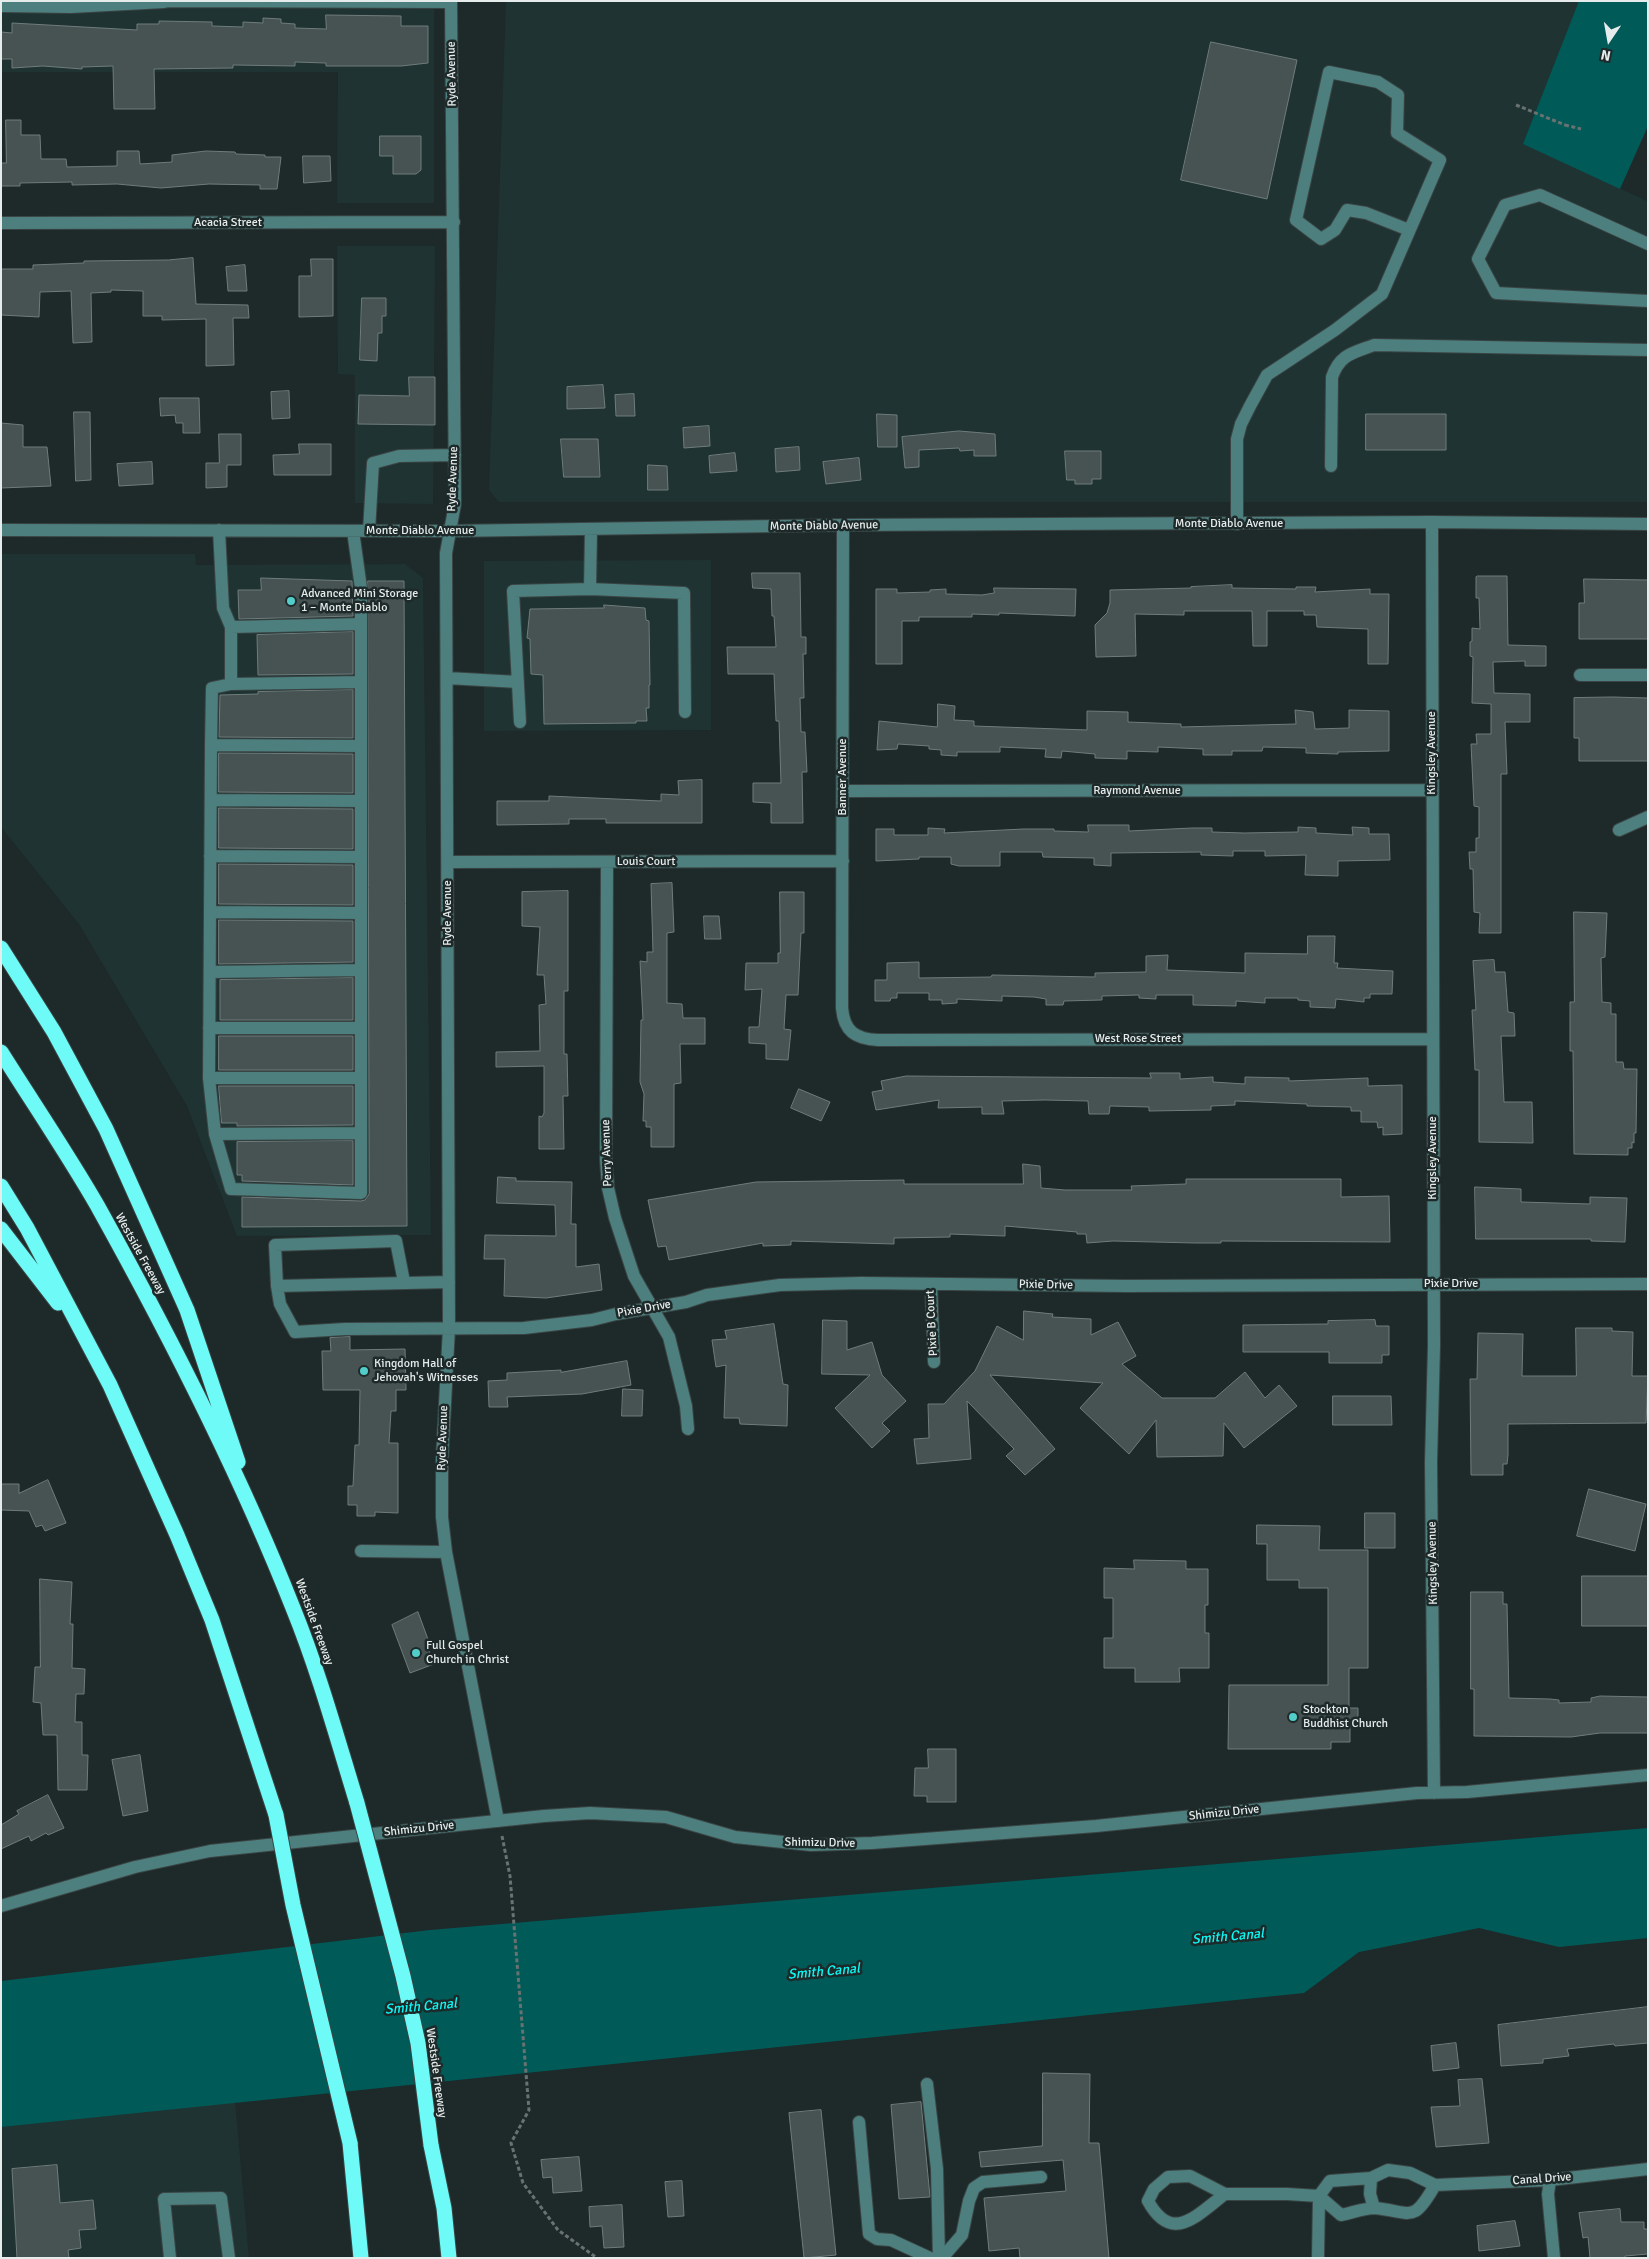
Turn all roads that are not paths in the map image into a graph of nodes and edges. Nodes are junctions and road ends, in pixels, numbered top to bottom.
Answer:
1 (164, 2) edge
2 (451, 2) edge
3 (1, 6) edge
4 (454, 222) junction
5 (1, 223) edge
6 (1409, 230) junction
7 (1648, 244) edge
8 (1648, 301) edge
9 (1648, 350) edge
10 (455, 455) junction
11 (1331, 466) dead end
12 (1432, 522) junction
13 (1237, 524) junction
14 (1648, 524) edge
15 (843, 526) junction
16 (591, 529) junction
17 (1, 530) edge
18 (219, 530) junction
19 (353, 531) junction
20 (369, 531) junction
21 (450, 531) junction
22 (590, 589) junction
23 (361, 624) junction
24 (231, 627) junction
25 (1580, 675) dead end
26 (1648, 675) edge
27 (447, 678) junction
28 (361, 682) junction
29 (518, 682) junction
30 (231, 684) junction
31 (684, 712) dead end
32 (520, 722) dead end
33 (211, 745) junction
34 (361, 746) junction
35 (1432, 790) junction
36 (843, 791) junction
37 (211, 800) junction
38 (361, 802) junction
39 (1648, 817) edge
40 (1619, 830) dead end
41 (210, 856) junction
42 (361, 857) junction
43 (843, 861) junction
44 (448, 862) junction
45 (606, 862) junction
46 (210, 912) junction
47 (361, 912) junction
48 (1, 948) edge
49 (361, 970) junction
50 (210, 972) junction
51 (209, 1028) junction
52 (361, 1028) junction
53 (847, 1028) joint
54 (1432, 1039) junction
55 (1, 1052) edge
56 (209, 1078) junction
57 (361, 1078) junction
58 (361, 1133) junction
59 (216, 1134) junction
60 (1, 1186) edge
61 (1, 1229) edge
62 (404, 1282) junction
63 (449, 1282) junction
64 (931, 1284) junction
65 (1434, 1284) junction
66 (1648, 1284) edge
67 (277, 1286) junction
68 (651, 1308) junction
69 (449, 1328) junction
70 (83, 1335) junction
71 (934, 1362) dead end
72 (688, 1429) dead end
73 (262, 1532) junction
74 (360, 1551) dead end
75 (446, 1552) junction
76 (1648, 1775) edge
77 (1434, 1793) junction
78 (498, 1821) junction
79 (1, 1906) edge
80 (928, 2084) dead end
81 (859, 2122) dead end
82 (1648, 2169) edge
83 (1041, 2177) dead end
84 (1371, 2178) junction
85 (1550, 2180) junction
86 (1435, 2186) junction
87 (1226, 2194) junction
88 (1319, 2196) junction
89 (444, 2208) junction
90 (1374, 2208) junction
91 (359, 2253) edge
92 (170, 2258) edge
93 (229, 2258) edge
94 (449, 2258) edge
95 (458, 2258) edge
96 (930, 2258) edge
97 (940, 2258) edge
98 (1318, 2258) edge
99 (1554, 2258) edge

1 - 2 street
1 - 3 street
2 - 4 street, Ryde Avenue
4 - 5 street, Acacia Street
4 - 10 street, Ryde Avenue
6 - 6 street
6 - 13 street
7 - 8 street
9 - 11 street
10 - 20 street
10 - 21 street, Ryde Avenue
12 - 13 street, Monte Diablo Avenue
12 - 14 street, Monte Diablo Avenue
12 - 35 street, Kingsley Avenue
13 - 15 street, Monte Diablo Avenue
15 - 16 street, Monte Diablo Avenue
15 - 36 street, Banner Avenue
16 - 21 street, Monte Diablo Avenue
16 - 22 street
17 - 18 street, Monte Diablo Avenue
18 - 19 street, Monte Diablo Avenue
18 - 24 street
19 - 20 street, Monte Diablo Avenue
19 - 23 street
20 - 21 street, Monte Diablo Avenue
21 - 27 street, Ryde Avenue
22 - 29 street
22 - 31 street
23 - 24 street
23 - 28 street
24 - 30 street
25 - 26 street
27 - 29 street
27 - 44 street, Ryde Avenue
28 - 30 street
28 - 34 street
29 - 32 street
30 - 33 street
33 - 34 street
33 - 37 street
34 - 38 street
35 - 36 street, Raymond Avenue
35 - 54 street, Kingsley Avenue
36 - 43 street, Banner Avenue
37 - 38 street
37 - 41 street
38 - 42 street
39 - 40 street
41 - 42 street
41 - 46 street
42 - 47 street
43 - 45 street, Louis Court
43 - 53 street, Banner Avenue
44 - 45 street, Louis Court
44 - 63 street, Ryde Avenue
45 - 68 street, Perry Avenue
46 - 47 street
46 - 50 street
47 - 49 street
48 - 73 highway
49 - 50 street
49 - 52 street
50 - 51 street
51 - 52 street
51 - 56 street
52 - 57 street
53 - 54 street, West Rose Street
54 - 65 street, Kingsley Avenue
55 - 73 highway, Westside Freeway
56 - 57 street
56 - 59 street
57 - 58 street
58 - 59 street
58 - 59 street
60 - 70 highway
61 - 70 highway
62 - 63 street
62 - 67 street
62 - 67 street
63 - 69 street, Ryde Avenue
64 - 65 street, Pixie Drive
64 - 68 street, Pixie Drive
64 - 71 street, Pixie B Court
65 - 66 street, Pixie Drive
65 - 77 street, Kingsley Avenue
67 - 69 street, Pixie Drive
68 - 69 street, Pixie Drive
68 - 72 street, Perry Avenue
69 - 75 street, Ryde Avenue
70 - 91 highway, bridge
73 - 89 highway, Westside Freeway, bridge
74 - 75 street
75 - 78 street, Ryde Avenue
76 - 77 street, Shimizu Drive
77 - 78 street, Shimizu Drive
78 - 79 street, Shimizu Drive
80 - 97 street
81 - 96 street
82 - 85 street, Canal Drive
83 - 97 street
84 - 86 street
84 - 88 street
84 - 90 street
85 - 86 street, Canal Drive
85 - 99 street
86 - 90 street
87 - 87 street
87 - 88 street
88 - 90 street
88 - 98 street
89 - 94 highway, Westside Freeway
89 - 95 highway
92 - 93 street

